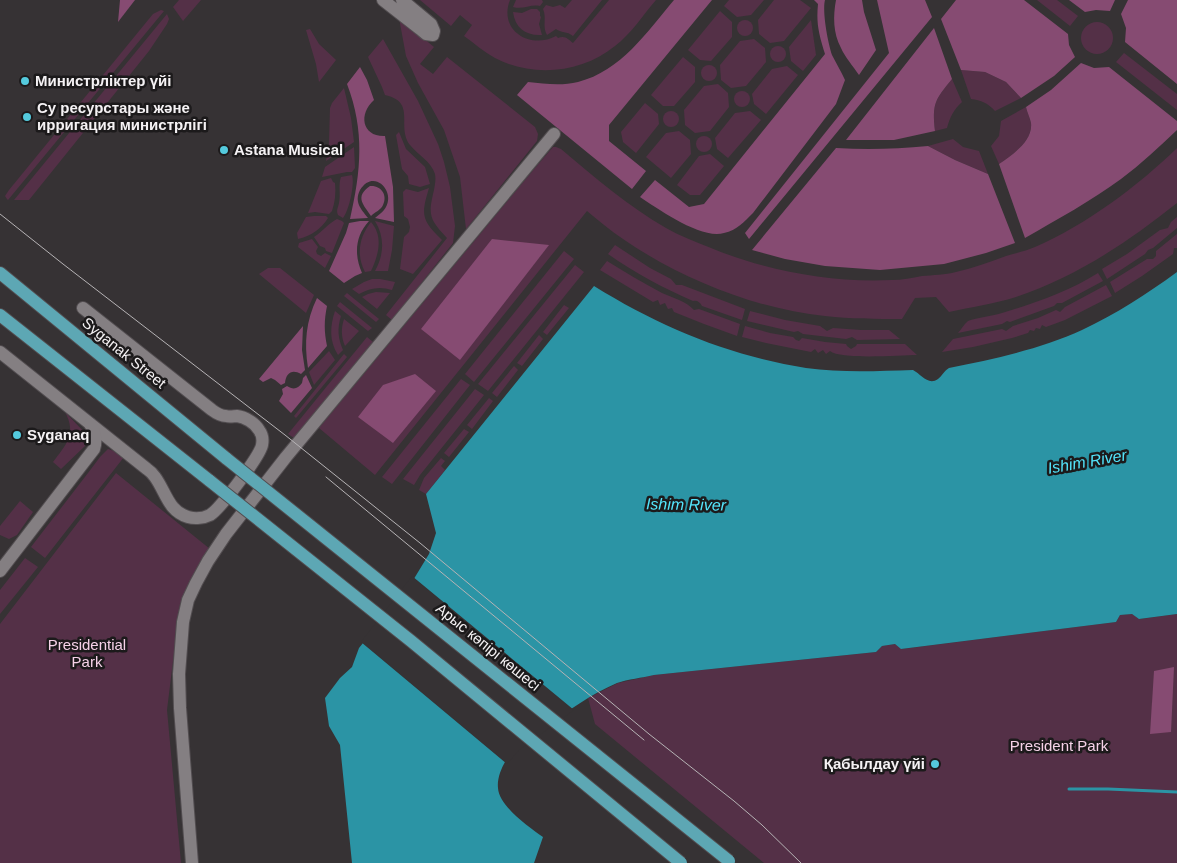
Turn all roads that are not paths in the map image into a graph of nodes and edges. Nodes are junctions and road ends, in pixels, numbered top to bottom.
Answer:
1 (383, 0) edge
2 (402, 0) edge
3 (554, 134) dead end
4 (0, 273) edge
5 (83, 308) dead end
6 (0, 315) edge
7 (0, 352) edge
8 (87, 420) junction
9 (227, 459) joint
10 (0, 571) edge
11 (730, 862) edge
12 (192, 863) edge
13 (682, 863) edge

1 - 2 street
3 - 12 street
4 - 9 main road, Syganak Street
5 - 8 street
6 - 13 main road, bridge
7 - 8 street
8 - 10 street
9 - 11 main road, Арыс көпірі көшесі, bridge

